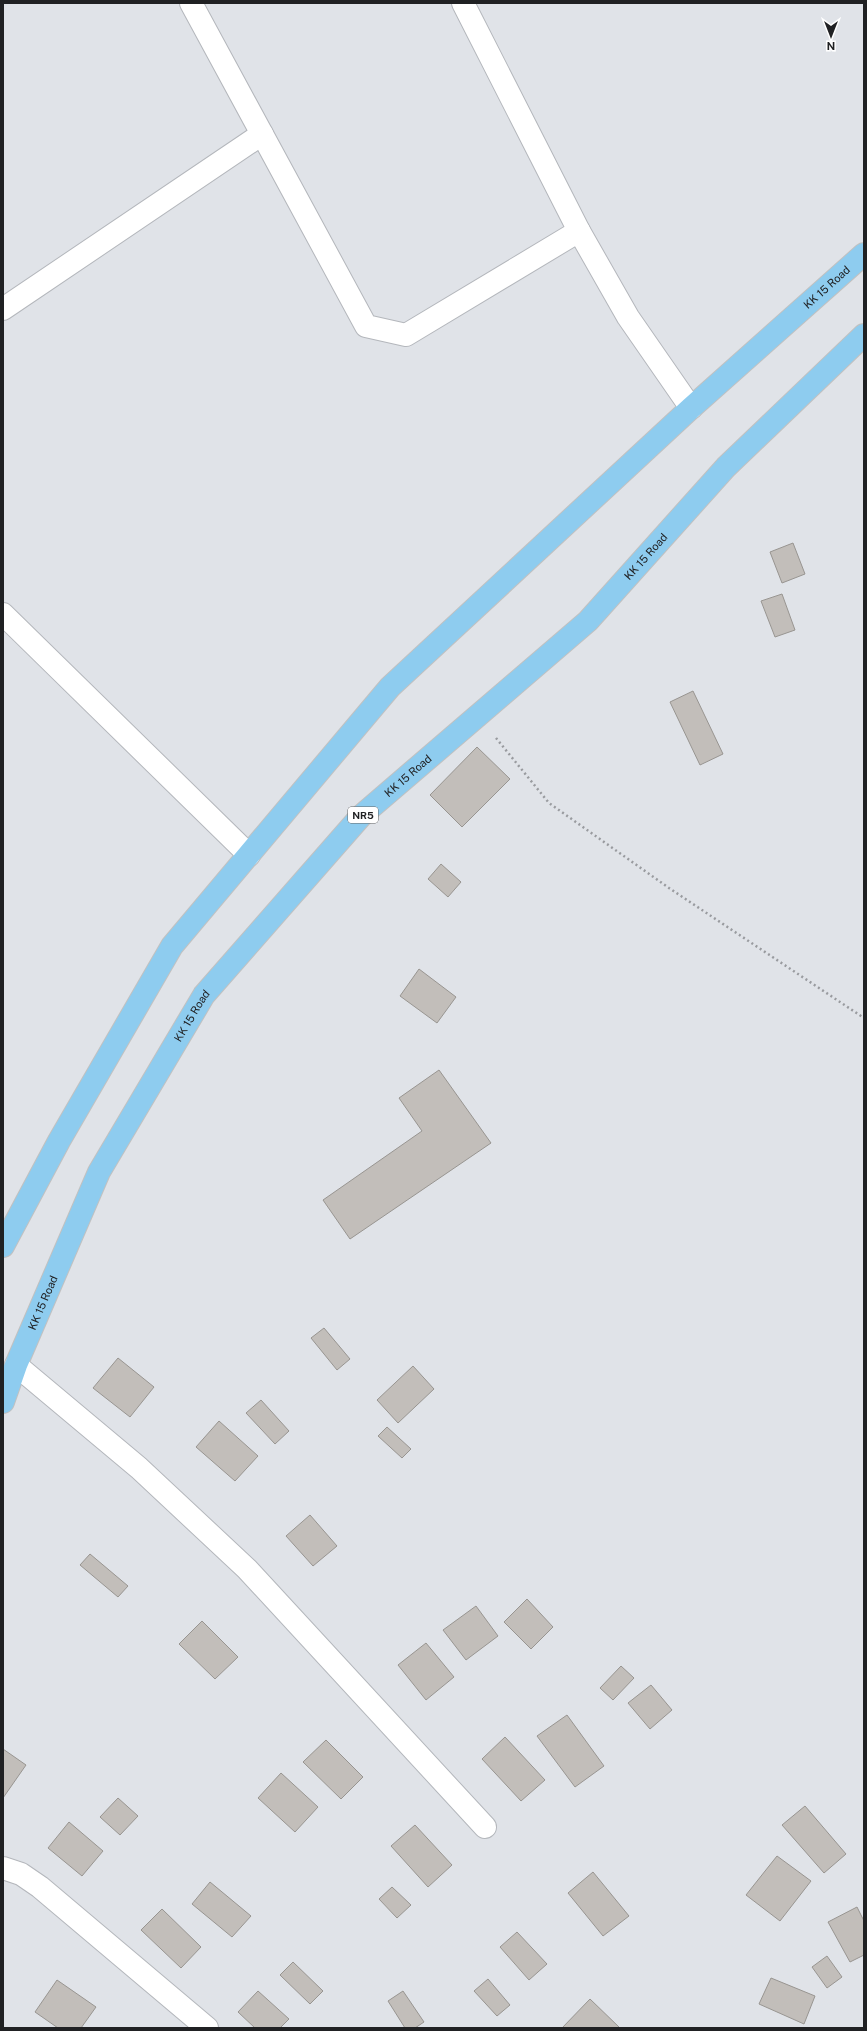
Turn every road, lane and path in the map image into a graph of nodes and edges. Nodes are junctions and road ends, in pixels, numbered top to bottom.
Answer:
1 (190, 3) edge
2 (463, 3) edge
3 (262, 134) junction
4 (579, 231) junction
5 (864, 254) edge
6 (3, 309) edge
7 (864, 335) edge
8 (691, 408) junction
9 (3, 614) edge
10 (478, 716) junction
11 (249, 854) junction
12 (864, 1018) edge
13 (3, 1246) edge
14 (16, 1365) junction
15 (3, 1402) edge
16 (485, 1827) dead end
17 (3, 1868) edge
18 (207, 2028) edge

1 - 3 street
2 - 4 street
3 - 4 street
3 - 6 street
4 - 8 street
5 - 8 highway, KK 15 Road
7 - 10 highway, KK 15 Road / NR5
8 - 11 highway, KK 15 Road
9 - 11 street
10 - 12 path
10 - 14 highway, KK 15 Road / NR5
11 - 13 highway, KK 15 Road
14 - 15 highway, KK 15 Road / NR5
14 - 16 street
17 - 18 street

